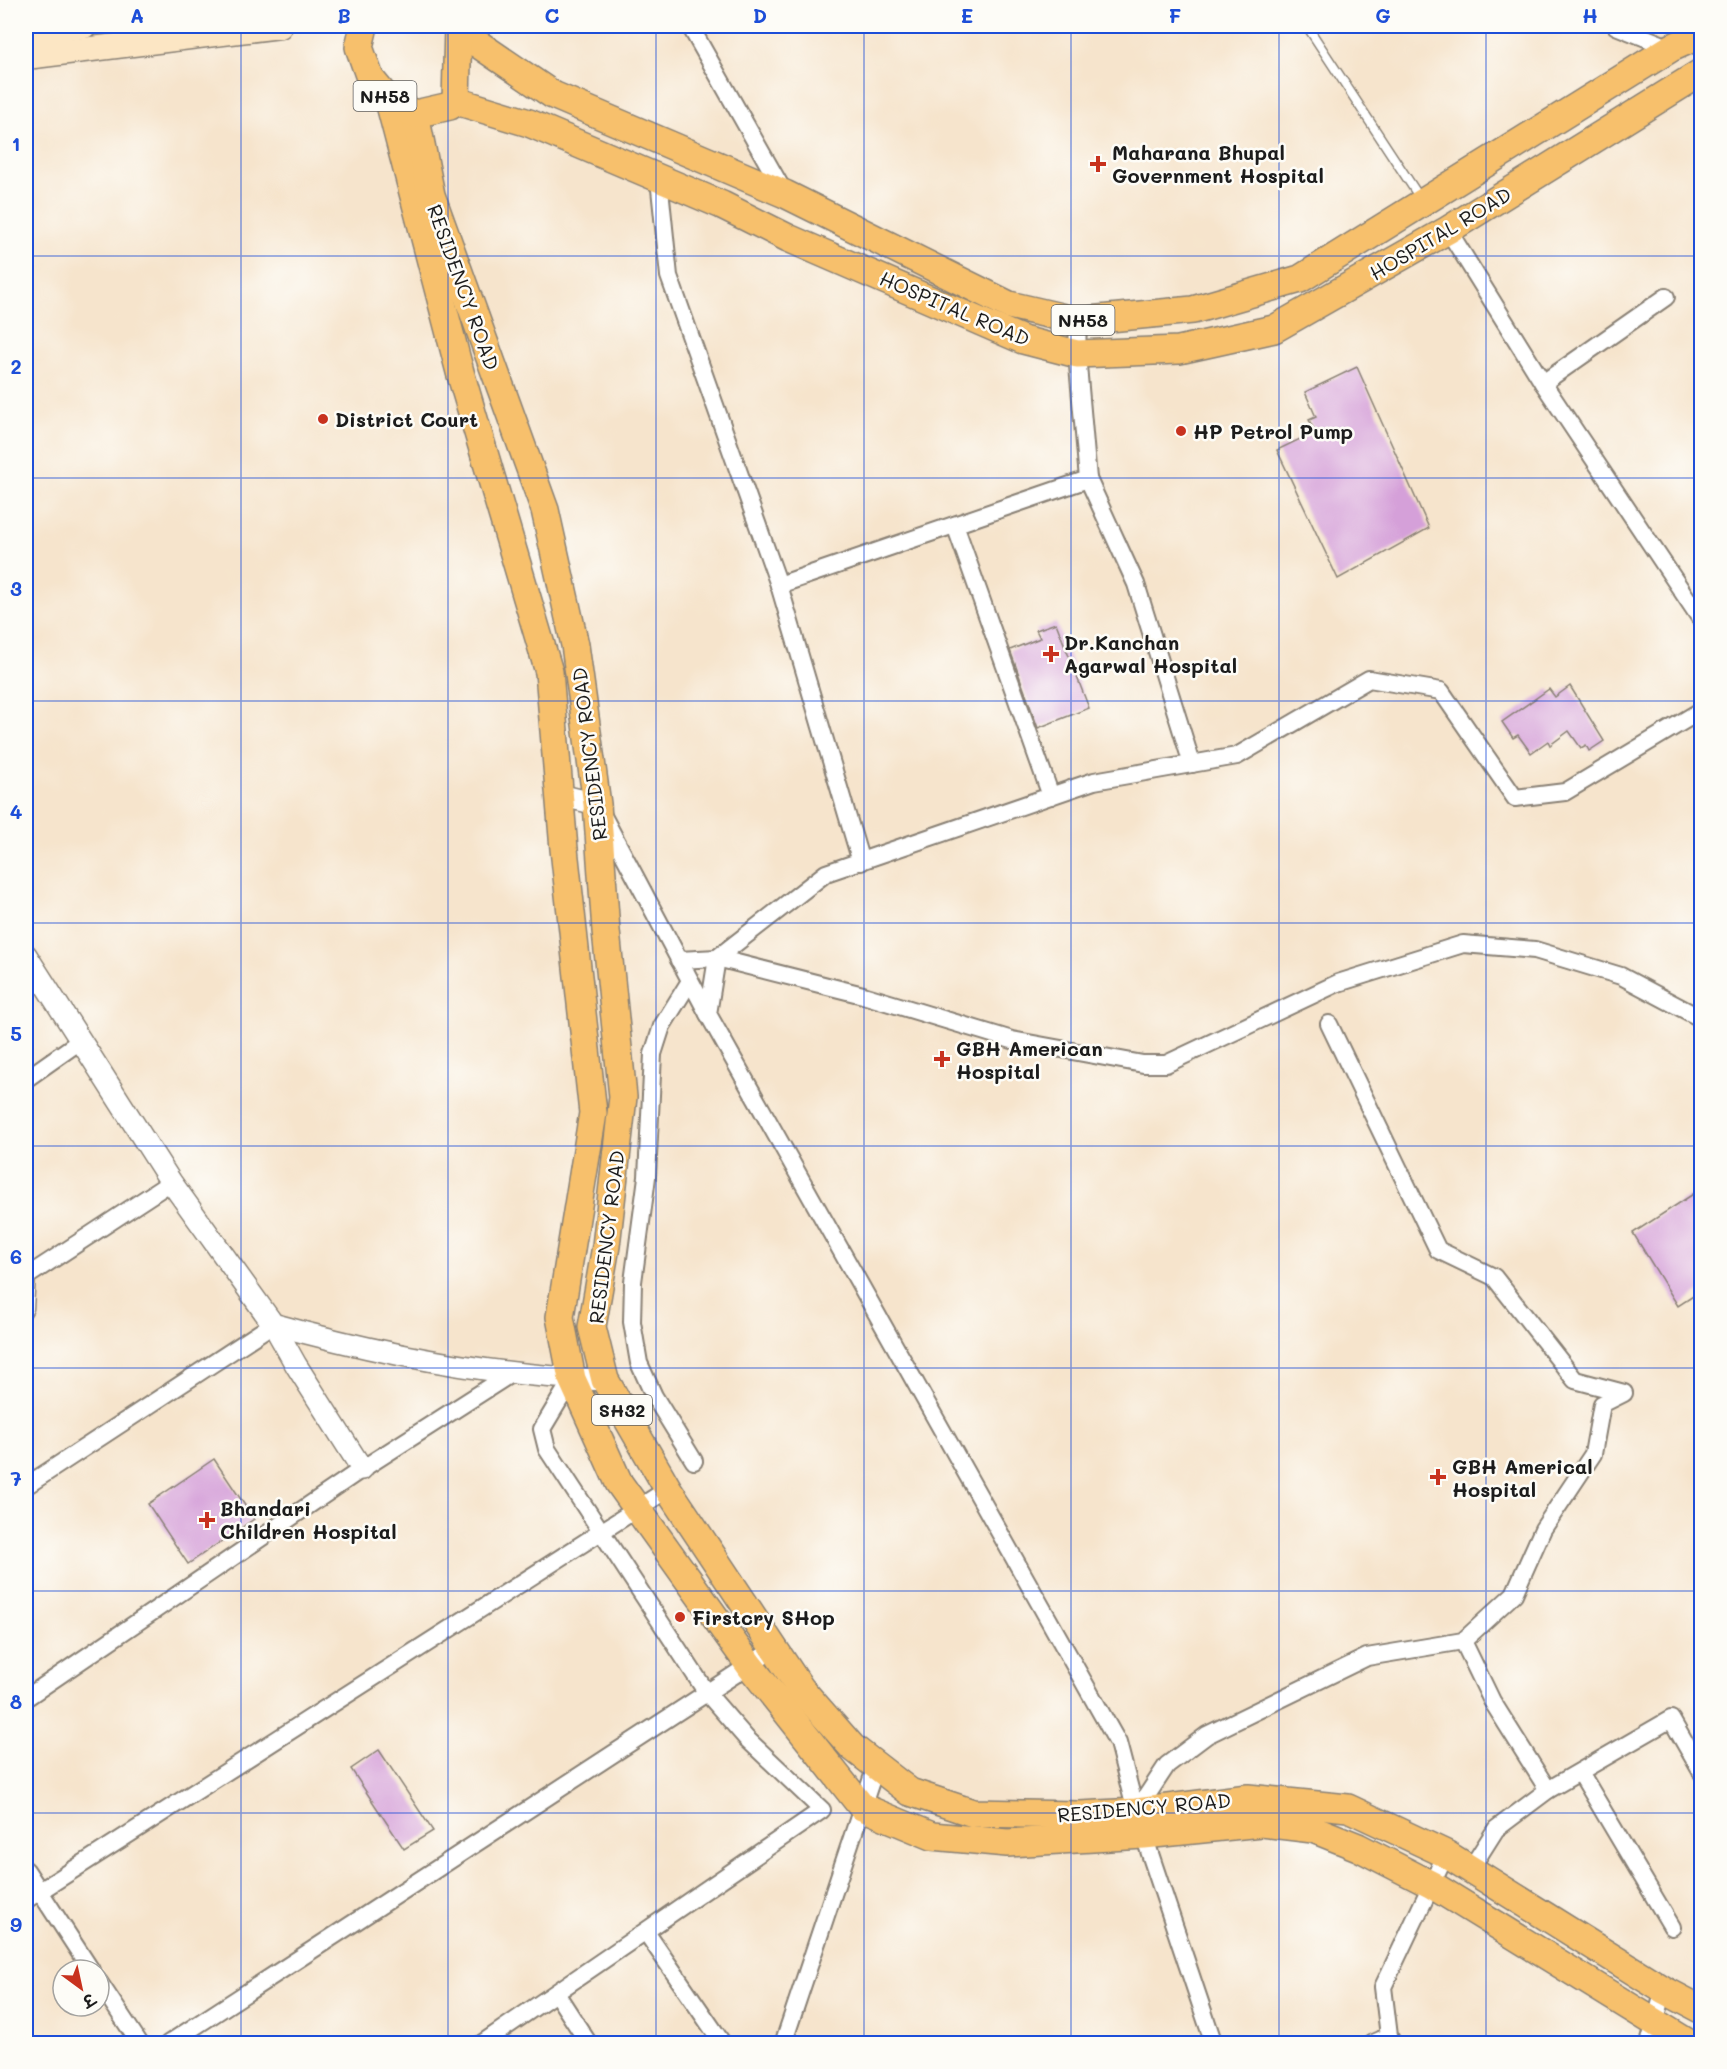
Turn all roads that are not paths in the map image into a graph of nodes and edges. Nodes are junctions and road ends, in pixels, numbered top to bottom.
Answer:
1 (84, 26) edge
2 (280, 26) edge
3 (364, 26) edge
4 (690, 26) edge
5 (1307, 26) edge
6 (1616, 26) edge
7 (458, 28) edge
8 (26, 34) edge
9 (1701, 34) edge
10 (1671, 48) junction
11 (26, 57) edge
12 (1701, 72) edge
13 (389, 101) junction
14 (456, 101) junction
15 (415, 114) junction
16 (659, 178) junction
17 (785, 194) junction
18 (1423, 202) junction
19 (1448, 230) junction
20 (1666, 297) dead end
21 (1078, 321) junction
22 (1077, 354) junction
23 (1543, 383) junction
24 (1088, 479) junction
25 (955, 525) junction
26 (779, 585) junction
27 (1701, 621) edge
28 (1701, 710) edge
29 (1192, 764) junction
30 (559, 795) junction
31 (1051, 796) junction
32 (597, 804) junction
33 (861, 862) junction
34 (26, 956) edge
35 (717, 958) junction
36 (680, 960) junction
37 (690, 981) junction
38 (708, 1014) junction
39 (1701, 1019) edge
40 (1329, 1024) dead end
41 (80, 1041) junction
42 (26, 1079) edge
43 (171, 1182) junction
44 (28, 1275) edge
45 (26, 1314) edge
46 (273, 1324) junction
47 (512, 1373) junction
48 (572, 1379) junction
49 (605, 1380) junction
50 (694, 1461) dead end
51 (362, 1468) junction
52 (26, 1486) edge
53 (669, 1489) junction
54 (639, 1508) junction
55 (601, 1532) junction
56 (1463, 1641) junction
57 (774, 1650) junction
58 (750, 1666) junction
59 (707, 1693) junction
60 (26, 1698) edge
61 (876, 1766) junction
62 (1580, 1772) junction
63 (1701, 1773) edge
64 (1548, 1790) junction
65 (862, 1807) junction
66 (1140, 1823) junction
67 (1446, 1854) junction
68 (26, 1870) edge
69 (1470, 1870) junction
70 (1432, 1885) junction
71 (33, 1896) edge
72 (1672, 1927) dead end
73 (646, 1932) junction
74 (82, 1958) edge
75 (1664, 1990) junction
76 (556, 1993) junction
77 (111, 2000) edge
78 (1701, 2010) edge
79 (1652, 2034) edge
80 (1391, 2040) edge
81 (140, 2043) edge
82 (168, 2043) edge
83 (481, 2043) edge
84 (589, 2043) edge
85 (723, 2043) edge
86 (783, 2043) edge
87 (1214, 2043) edge
88 (1371, 2043) edge
89 (1690, 2043) edge

1 - 8 main road
2 - 11 main road
3 - 13 main road, NH58
4 - 17 street
5 - 18 lane
6 - 10 street
7 - 14 main road, NH58
7 - 17 main road, NH58
9 - 10 main road, NH58
10 - 18 main road, NH58
12 - 19 main road, HOSPITAL ROAD / NH58
13 - 15 main road, NH58
13 - 30 main road
14 - 15 main road, NH58
14 - 16 main road, HOSPITAL ROAD / NH58
15 - 32 main road, RESIDENCY ROAD / SH32
16 - 22 main road, HOSPITAL ROAD / NH58
16 - 26 street
17 - 21 main road, NH58
18 - 21 main road, NH58
19 - 22 main road, HOSPITAL ROAD / NH58
19 - 23 street
20 - 23 street
21 - 22 street
22 - 24 street
23 - 27 street
24 - 25 street
24 - 29 street
25 - 26 street
25 - 31 street
26 - 33 street
28 - 29 street
29 - 31 street
30 - 32 street
30 - 48 main road
31 - 33 street
32 - 36 street
32 - 49 main road, RESIDENCY ROAD / SH32
33 - 35 street
34 - 41 street
35 - 36 street
35 - 38 street
35 - 39 street
36 - 37 street
37 - 38 street
37 - 50 street
38 - 66 street
40 - 56 street
41 - 42 street
41 - 43 street
43 - 44 street
43 - 46 street
44 - 45 lane
46 - 47 street
46 - 51 street
46 - 52 street
47 - 48 street
47 - 51 street
48 - 49 street
48 - 54 main road
48 - 55 street
49 - 53 main road, RESIDENCY ROAD / SH32
51 - 60 street
53 - 54 street
53 - 57 main road, RESIDENCY ROAD / SH32
54 - 55 street
54 - 58 main road
55 - 59 street
55 - 71 street
56 - 64 street
56 - 66 street
57 - 58 street
57 - 61 main road, RESIDENCY ROAD / SH32
58 - 59 street
58 - 65 main road
59 - 73 street
59 - 82 street
61 - 65 street
61 - 66 main road, RESIDENCY ROAD / SH32
62 - 63 street
62 - 64 street
62 - 72 street
64 - 69 street
65 - 66 main road
65 - 86 street
66 - 67 main road, RESIDENCY ROAD / SH32
66 - 70 main road
66 - 87 street
67 - 69 main road, RESIDENCY ROAD / SH32
67 - 70 street
68 - 71 street
69 - 75 main road, RESIDENCY ROAD / SH32
70 - 79 main road
70 - 80 street
71 - 74 street
73 - 76 street
73 - 85 street
75 - 78 main road, RESIDENCY ROAD / SH32
75 - 79 street
76 - 83 street
76 - 84 street
77 - 81 street
79 - 89 main road
80 - 88 street

